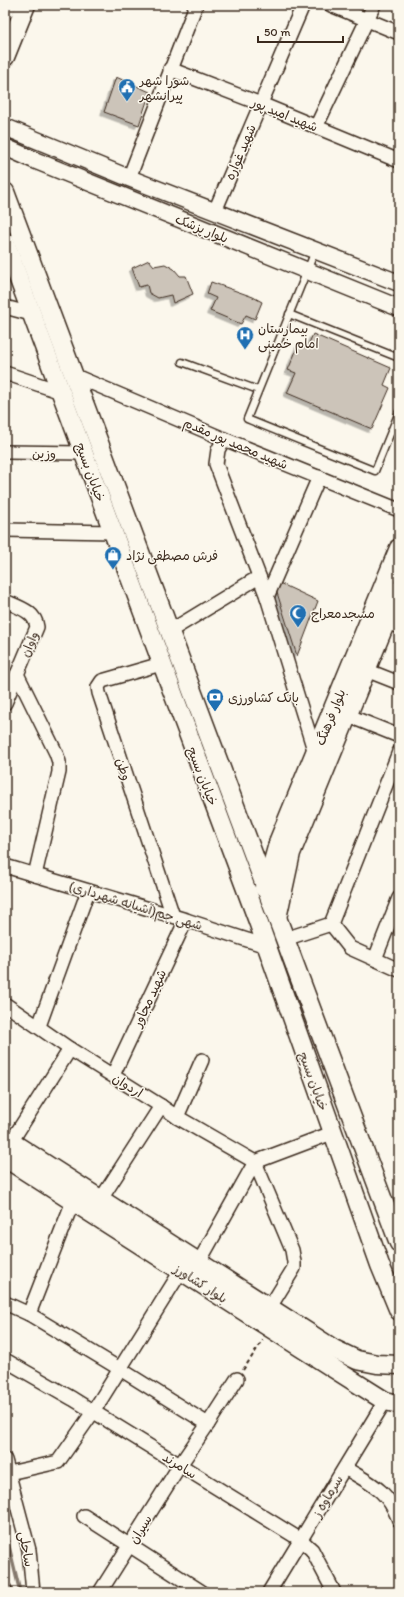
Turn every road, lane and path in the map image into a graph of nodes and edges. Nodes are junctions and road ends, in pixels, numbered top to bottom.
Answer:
1 (7, 5) edge
2 (26, 5) edge
3 (196, 5) edge
4 (303, 5) edge
5 (331, 5) edge
6 (374, 5) edge
7 (5, 10) edge
8 (367, 20) junction
9 (399, 32) edge
10 (5, 57) edge
11 (170, 69) junction
12 (261, 104) junction
13 (5, 127) edge
14 (316, 127) junction
15 (5, 147) edge
16 (399, 161) edge
17 (129, 178) junction
18 (5, 192) edge
19 (215, 211) junction
20 (5, 242) edge
21 (315, 250) junction
22 (306, 271) junction
23 (399, 283) edge
24 (5, 307) edge
25 (399, 308) edge
26 (31, 314) junction
27 (289, 314) junction
28 (399, 358) edge
29 (182, 362) dead end
30 (5, 373) edge
31 (73, 374) junction
32 (258, 390) junction
33 (61, 392) junction
34 (399, 412) edge
35 (224, 438) junction
36 (5, 452) edge
37 (83, 453) junction
38 (319, 477) junction
39 (399, 510) edge
40 (5, 530) edge
41 (113, 532) junction
42 (399, 548) edge
43 (259, 577) junction
44 (399, 590) edge
45 (267, 597) junction
46 (5, 601) edge
47 (393, 624) edge
48 (170, 631) junction
49 (161, 664) junction
50 (366, 670) junction
51 (17, 674) junction
52 (399, 684) edge
53 (5, 703) edge
54 (340, 712) junction
55 (399, 736) edge
56 (399, 752) edge
57 (315, 754) junction
58 (245, 832) junction
59 (282, 846) junction
60 (5, 866) edge
61 (35, 875) junction
62 (266, 887) junction
63 (88, 890) junction
64 (247, 894) junction
65 (399, 898) edge
66 (173, 916) junction
67 (277, 918) junction
68 (186, 920) junction
69 (331, 924) junction
70 (285, 939) junction
71 (266, 946) junction
72 (375, 959) junction
73 (399, 970) edge
74 (5, 1004) edge
75 (317, 1022) junction
76 (39, 1026) junction
77 (296, 1030) junction
78 (70, 1049) junction
79 (202, 1060) dead end
80 (113, 1075) junction
81 (162, 1106) junction
82 (176, 1117) junction
83 (332, 1133) junction
84 (7, 1146) edge
85 (254, 1162) junction
86 (101, 1199) junction
87 (72, 1201) junction
88 (399, 1243) edge
89 (200, 1262) junction
90 (181, 1271) junction
91 (5, 1303) edge
92 (270, 1307) junction
93 (399, 1311) edge
94 (29, 1314) junction
95 (270, 1327) junction
96 (5, 1360) edge
97 (399, 1365) edge
98 (120, 1369) junction
99 (237, 1379) joint
100 (392, 1402) edge
101 (94, 1412) junction
102 (208, 1424) junction
103 (5, 1460) edge
104 (180, 1465) junction
105 (345, 1468) junction
106 (9, 1473) junction
107 (84, 1516) dead end
108 (399, 1520) edge
109 (301, 1540) junction
110 (129, 1545) junction
111 (33, 1592) edge
112 (100, 1592) edge
113 (202, 1592) edge
114 (269, 1592) edge
115 (334, 1592) edge

1 - 7 main road
2 - 10 main road
3 - 11 street
4 - 12 street, شهید غواره
5 - 8 street
6 - 8 street
8 - 9 street
8 - 14 street
11 - 12 street, شهید امید پور
11 - 17 street
12 - 14 street, شهید امید پور
12 - 19 street, شهید غواره
13 - 17 street, بلوار پزشک
14 - 16 street, شهید امید پور
15 - 22 street, بلوار پزشک
17 - 19 street, بلوار پزشک
18 - 31 main road, خیابان بسیج
19 - 21 street, بلوار پزشک
20 - 26 main road, خیابان بسیج
21 - 22 lane
21 - 23 street, بلوار پزشک
22 - 25 street, بلوار پزشک
22 - 27 lane
24 - 26 street
26 - 33 main road, خیابان بسیج
27 - 28 lane
27 - 32 lane
29 - 32 lane
30 - 33 street
31 - 35 street, شهید محمد پور مقدم
31 - 48 main road, خیابان بسیج
32 - 34 lane
33 - 37 main road, خیابان بسیج
35 - 38 street, شهید محمد پور مقدم
35 - 43 street
36 - 37 street, وزین
37 - 41 main road, خیابان بسیج
38 - 39 street, شهید محمد پور مقدم
38 - 45 street
40 - 41 street
41 - 49 main road, خیابان بسیج
42 - 54 main road, بلوار فرهنگ
43 - 45 street
43 - 48 street
44 - 47 main road, بلوار فرهنگ
45 - 57 street
46 - 51 street, واوان
47 - 50 main road, بلوار فرهنگ
48 - 58 main road, خیابان بسیج
49 - 64 main road, خیابان بسیج
49 - 66 street, وطن
50 - 52 street
50 - 54 main road, بلوار فرهنگ
51 - 53 street, واوان
51 - 61 street
54 - 55 street
54 - 57 main road, بلوار فرهنگ
54 - 59 main road, بلوار فرهنگ
56 - 69 street
57 - 59 main road, بلوار فرهنگ
58 - 59 main road
58 - 62 main road, خیابان بسیج
59 - 62 main road, بلوار فرهنگ
59 - 67 main road, بلوار فرهنگ
60 - 61 street, شهی چم(آشیانه شهرداری)
61 - 63 street, شهی چم(آشیانه شهرداری)
62 - 64 main road
62 - 67 main road, خیابان بسیج
63 - 66 street, شهی چم(آشیانه شهرداری)
63 - 76 street
64 - 71 main road, خیابان بسیج
65 - 72 street
66 - 68 street, شهی چم(آشیانه شهرداری)
67 - 70 main road, خیابان بسیج
68 - 71 street, شهی چم(آشیانه شهرداری)
68 - 80 street, شهید مجاور
69 - 70 street
69 - 72 street
70 - 75 main road, خیابان بسیج
71 - 77 main road, خیابان بسیج
72 - 73 street
74 - 76 street, اردوان
75 - 77 main road
75 - 88 main road, خیابان بسیج
76 - 78 street, اردوان
77 - 83 main road, خیابان بسیج
78 - 80 street, اردوان
78 - 84 street
79 - 82 street
80 - 81 street, اردوان
81 - 82 street, اردوان
81 - 86 street
82 - 85 street, اردوان
83 - 85 street
83 - 93 main road, خیابان بسیج
84 - 86 main road, بلوار کشاورز
84 - 87 main road, بلوار کشاورز
85 - 89 street
85 - 92 street
86 - 89 main road, بلوار کشاورز
87 - 90 main road, بلوار کشاورز
87 - 94 street
89 - 92 main road, بلوار کشاورز
90 - 95 main road, بلوار کشاورز
90 - 98 street
91 - 94 street
92 - 97 main road, بلوار کشاورز
94 - 98 street
95 - 99 path
95 - 100 main road, بلوار کشاورز
96 - 101 street, سامرند
98 - 101 street
98 - 102 street
99 - 102 street
100 - 105 street, سرماوه ز
101 - 104 street, سامرند
101 - 106 street
102 - 104 street, سیران
103 - 106 street, ساحلی
104 - 109 street, سامرند
104 - 110 street, سیران
105 - 108 street
105 - 109 street, سرماوه ز
106 - 111 street, ساحلی
107 - 110 street
109 - 114 street, سرماوه ز
109 - 115 street, سامرند
110 - 112 street, سیران
110 - 113 street

